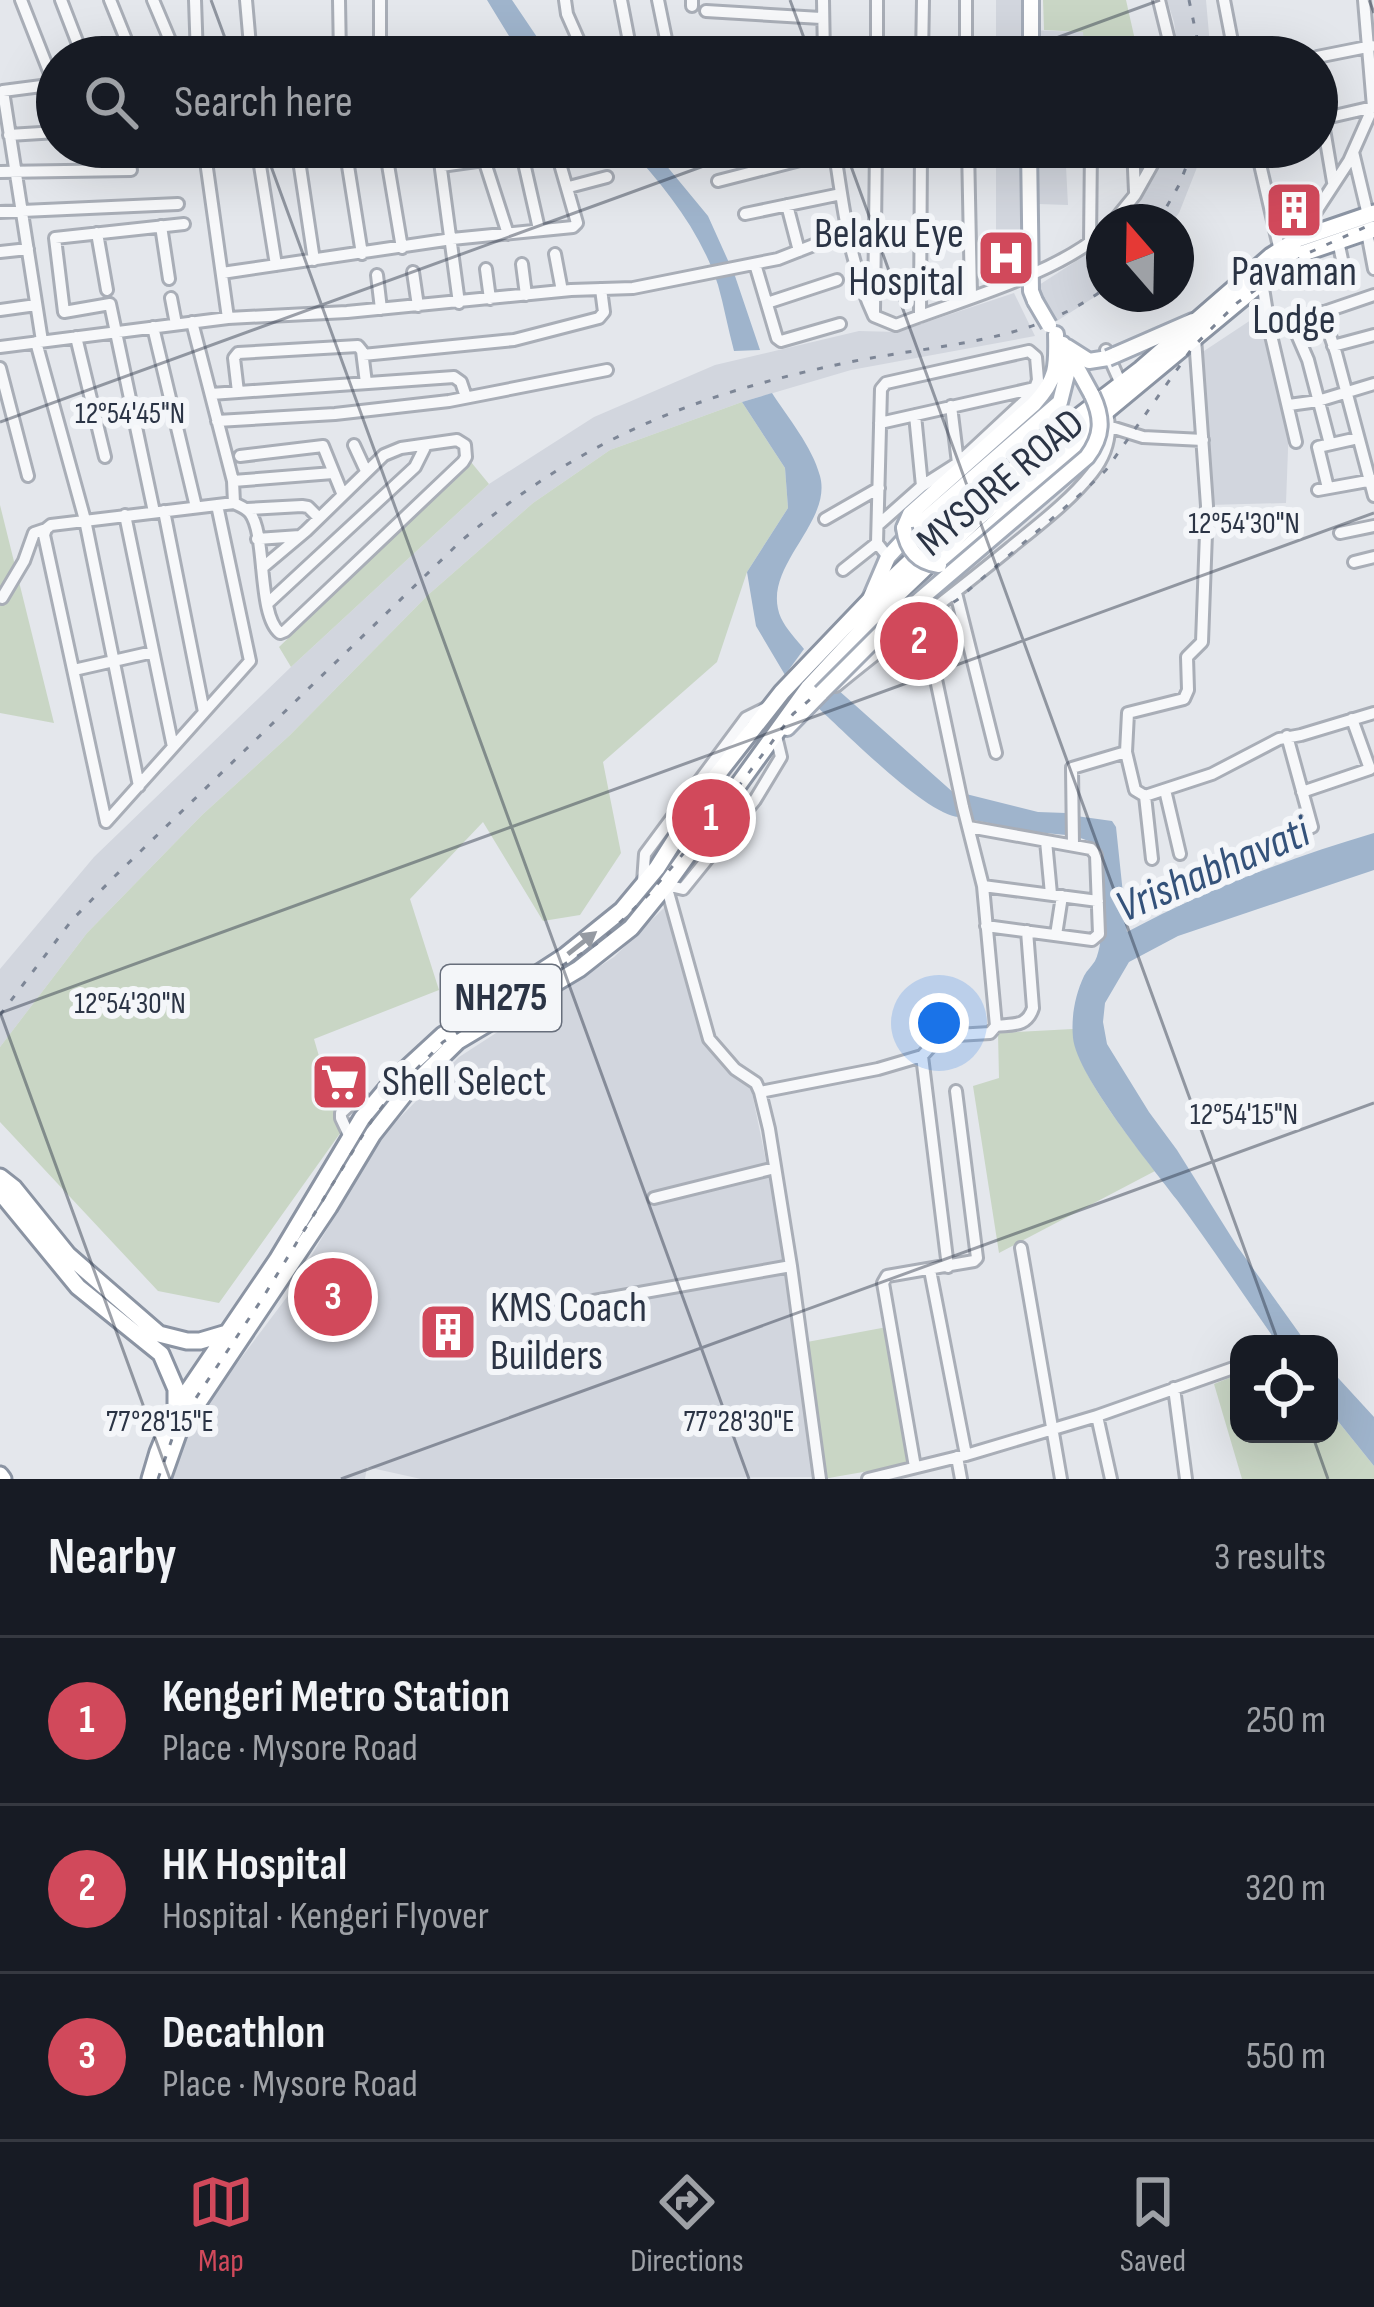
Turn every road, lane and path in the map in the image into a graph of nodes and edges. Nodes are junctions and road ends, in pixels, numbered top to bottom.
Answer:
1 (21, 0) edge
2 (61, 0) edge
3 (110, 0) edge
4 (153, 0) edge
5 (196, 0) edge
6 (246, 0) edge
7 (339, 0) edge
8 (380, 0) edge
9 (565, 0) edge
10 (621, 0) edge
11 (658, 0) edge
12 (819, 0) edge
13 (877, 0) edge
14 (922, 0) edge
15 (966, 0) edge
16 (1028, 0) edge
17 (1224, 0) edge
18 (1364, 0) edge
19 (1158, 1) edge
20 (706, 11) dead end
21 (821, 20) junction
22 (36, 36) edge
23 (75, 36) edge
24 (125, 36) edge
25 (168, 36) edge
26 (197, 36) edge
27 (249, 36) edge
28 (340, 36) edge
29 (380, 36) edge
30 (577, 36) edge
31 (628, 36) edge
32 (666, 36) edge
33 (822, 36) edge
34 (877, 36) edge
35 (922, 36) edge
36 (966, 36) edge
37 (1028, 36) edge
38 (1167, 36) edge
39 (1231, 36) edge
40 (1371, 46) edge
41 (1338, 53) edge
42 (36, 85) edge
43 (1, 88) edge
44 (1373, 107) edge
45 (1338, 115) edge
46 (1370, 122) edge
47 (36, 133) edge
48 (9, 135) junction
49 (1353, 152) junction
50 (207, 168) edge
51 (260, 168) edge
52 (300, 168) edge
53 (348, 168) edge
54 (388, 168) edge
55 (441, 168) edge
56 (487, 168) edge
57 (525, 168) edge
58 (565, 168) edge
59 (766, 168) edge
60 (838, 168) edge
61 (876, 168) edge
62 (922, 168) edge
63 (968, 168) edge
64 (1029, 168) edge
65 (1091, 168) edge
66 (1134, 168) edge
67 (1150, 168) edge
68 (1261, 168) edge
69 (1331, 168) edge
70 (131, 170) dead end
71 (0, 172) edge
72 (16, 172) junction
73 (607, 178) dead end
74 (718, 181) dead end
75 (1334, 182) junction
76 (569, 187) junction
77 (842, 194) junction
78 (1135, 195) junction
79 (178, 204) dead end
80 (1090, 204) edge
81 (1128, 204) edge
82 (787, 205) junction
83 (22, 211) junction
84 (0, 212) edge
85 (746, 214) dead end
86 (1371, 222) edge
87 (184, 224) dead end
88 (161, 226) junction
89 (539, 229) junction
90 (847, 232) junction
91 (97, 233) junction
92 (508, 233) junction
93 (452, 239) junction
94 (1298, 239) junction
95 (1339, 241) junction
96 (1086, 245) edge
97 (401, 248) junction
98 (28, 249) junction
99 (799, 250) junction
100 (1280, 251) junction
101 (0, 252) edge
102 (362, 254) junction
103 (555, 254) dead end
104 (314, 260) junction
105 (522, 264) dead end
106 (755, 264) junction
107 (275, 266) junction
108 (486, 269) dead end
109 (1345, 269) dead end
110 (1374, 269) edge
111 (413, 272) dead end
112 (222, 273) junction
113 (1031, 274) junction
114 (377, 275) dead end
115 (169, 279) dead end
116 (837, 280) dead end
117 (1262, 282) junction
118 (601, 289) junction
119 (107, 290) dead end
120 (562, 291) junction
121 (526, 295) junction
122 (1374, 295) edge
123 (971, 296) junction
124 (171, 298) dead end
125 (490, 299) junction
126 (459, 303) junction
127 (767, 303) junction
128 (36, 305) junction
129 (418, 306) junction
130 (381, 309) junction
131 (0, 310) edge
132 (1322, 312) junction
133 (874, 316) junction
134 (920, 316) junction
135 (1203, 316) junction
136 (228, 319) junction
137 (192, 322) junction
138 (1292, 323) junction
139 (176, 324) junction
140 (841, 324) dead end
141 (153, 327) junction
142 (1270, 331) junction
143 (116, 332) junction
144 (1374, 335) edge
145 (76, 337) junction
146 (1196, 338) junction
147 (39, 341) junction
148 (1334, 346) junction
149 (0, 347) edge
150 (1106, 350) dead end
151 (363, 356) junction
152 (1071, 366) junction
153 (0, 368) edge
154 (607, 370) dead end
155 (1145, 373) junction
156 (1312, 377) junction
157 (366, 383) junction
158 (1120, 384) junction
159 (1374, 384) edge
160 (1283, 385) junction
161 (1034, 388) junction
162 (238, 392) junction
163 (211, 394) junction
164 (1345, 394) junction
165 (466, 398) junction
166 (1318, 401) junction
167 (1288, 405) junction
168 (951, 406) junction
169 (916, 415) junction
170 (1105, 420) junction
171 (217, 421) junction
172 (880, 422) junction
173 (1358, 438) junction
174 (1203, 440) junction
175 (354, 445) dead end
176 (426, 445) junction
177 (1312, 446) junction
178 (239, 456) dead end
179 (104, 458) dead end
180 (958, 463) junction
181 (366, 471) junction
182 (332, 473) junction
183 (28, 476) dead end
184 (1372, 480) edge
185 (232, 481) junction
186 (922, 486) junction
187 (879, 488) junction
188 (342, 493) junction
189 (1374, 496) edge
190 (234, 503) junction
191 (217, 505) junction
192 (196, 507) junction
193 (247, 509) junction
194 (159, 511) junction
195 (124, 515) junction
196 (319, 517) junction
197 (825, 519) dead end
198 (85, 520) junction
199 (878, 525) junction
200 (1374, 526) edge
201 (46, 529) junction
202 (1340, 533) dead end
203 (300, 536) junction
204 (257, 539) junction
205 (878, 543) junction
206 (888, 557) junction
207 (1374, 557) edge
208 (1354, 562) dead end
209 (262, 568) junction
210 (843, 570) dead end
211 (956, 593) junction
212 (2, 598) edge
213 (870, 600) junction
214 (268, 603) junction
215 (923, 618) junction
216 (272, 626) junction
217 (246, 642) junction
218 (153, 652) junction
219 (113, 661) junction
220 (74, 670) junction
221 (812, 682) junction
222 (204, 712) junction
223 (1374, 713) edge
224 (1352, 719) junction
225 (1287, 736) junction
226 (173, 747) junction
227 (1126, 752) junction
228 (996, 753) dead end
229 (1370, 754) edge
230 (139, 786) junction
231 (1166, 790) junction
232 (1302, 792) junction
233 (1145, 796) junction
234 (1312, 826) dead end
235 (969, 827) junction
236 (1073, 836) junction
237 (1046, 841) junction
238 (1180, 854) dead end
239 (1152, 859) dead end
240 (667, 885) junction
241 (982, 886) junction
242 (1057, 895) junction
243 (1098, 901) junction
244 (986, 926) junction
245 (1027, 931) junction
246 (1056, 935) junction
247 (996, 1026) junction
248 (922, 1056) junction
249 (956, 1091) dead end
250 (760, 1092) junction
251 (366, 1113) junction
252 (374, 1134) junction
253 (776, 1168) junction
254 (0, 1177) edge
255 (0, 1192) edge
256 (654, 1198) dead end
257 (1021, 1248) dead end
258 (791, 1266) junction
259 (948, 1267) junction
260 (930, 1270) junction
261 (594, 1301) dead end
262 (232, 1337) junction
263 (1230, 1369) edge
264 (1174, 1388) junction
265 (176, 1410) junction
266 (1097, 1416) junction
267 (1051, 1429) junction
268 (962, 1456) junction
269 (920, 1471) edge
270 (150, 1479) edge
271 (162, 1479) edge
272 (820, 1479) edge
273 (868, 1479) edge
274 (961, 1479) edge
275 (1061, 1479) edge
276 (1111, 1479) edge
277 (1186, 1479) edge

1 - 22 street
2 - 23 street
3 - 24 street
4 - 25 street
5 - 26 street
6 - 27 street
7 - 28 street
8 - 29 street
9 - 30 street
10 - 31 street
11 - 32 street
12 - 21 street
13 - 34 street
14 - 35 street
15 - 36 street
16 - 37 main road
17 - 39 street
18 - 40 street
19 - 38 street
20 - 21 street
21 - 33 street
40 - 41 street
40 - 44 street
42 - 43 street
43 - 48 street
44 - 45 street
44 - 46 street
46 - 49 street
47 - 48 street
48 - 72 street
49 - 75 street
49 - 86 street
50 - 112 street
51 - 107 street
52 - 104 street
53 - 102 street
54 - 97 street
55 - 93 street
56 - 92 street
57 - 89 street
58 - 76 street
59 - 74 street
60 - 77 street
61 - 133 street
62 - 134 street
63 - 123 street
64 - 113 main road
65 - 80 street
66 - 78 street
67 - 78 street
68 - 100 street
69 - 75 street
70 - 72 street
71 - 72 street
72 - 83 street
73 - 76 street
75 - 94 street
76 - 89 street
77 - 82 street
77 - 90 street
78 - 81 street
79 - 83 street
82 - 85 street
82 - 99 street
83 - 84 street
83 - 98 street
86 - 94 highway, MYSORE ROAD / NH275
86 - 95 highway, MYSORE ROAD / NH275
86 - 110 street
87 - 88 street
88 - 91 street
88 - 115 street
89 - 92 street
90 - 99 street
90 - 133 street
91 - 119 street
91 - 143 street
92 - 93 street
93 - 97 street
93 - 126 street
94 - 100 highway, MYSORE ROAD / NH275
95 - 109 street
95 - 117 highway, MYSORE ROAD / NH275
96 - 113 street
97 - 102 street
98 - 101 street
98 - 128 street
99 - 106 street
100 - 135 highway, MYSORE ROAD / NH275
102 - 104 street
103 - 120 street
104 - 107 street
105 - 121 street
106 - 118 street
106 - 127 street
107 - 112 street
108 - 125 street
111 - 129 street
112 - 136 street
113 - 123 street
113 - 152 main road, bridge
114 - 130 street
116 - 127 street
117 - 142 street
117 - 146 highway, MYSORE ROAD / NH275
118 - 120 street
118 - 151 street
120 - 121 street
121 - 125 street
122 - 132 street
123 - 134 street
124 - 139 street
125 - 126 street
126 - 129 street
127 - 140 street
128 - 131 street
128 - 147 street
129 - 130 street
130 - 136 street
132 - 138 street
132 - 148 street
133 - 134 street
135 - 152 main road
135 - 155 highway, MYSORE ROAD / NH275
136 - 137 street
137 - 139 street
137 - 163 street
138 - 142 street
138 - 156 street
139 - 141 street
141 - 143 street
141 - 192 street
142 - 160 street
143 - 145 street
143 - 194 street
144 - 148 street
145 - 147 street
145 - 179 street
146 - 155 highway, MYSORE ROAD / NH275
146 - 174 street
147 - 149 street
147 - 198 street
148 - 164 street
150 - 158 street
151 - 157 street
151 - 162 street
152 - 170 main road, bridge
152 - 206 main road
152 - 221 main road, bridge
153 - 183 street
154 - 165 street
155 - 158 highway, MYSORE ROAD / NH275
155 - 170 highway, MYSORE ROAD / NH275
156 - 160 street
156 - 166 street
157 - 162 street
157 - 165 street
158 - 213 highway, MYSORE ROAD / NH275
159 - 164 street
160 - 167 street
161 - 168 street
161 - 172 street
161 - 180 street
162 - 163 street
163 - 171 street
164 - 166 street
164 - 173 street
165 - 171 street
166 - 167 street
166 - 177 street
167 - 177 street
168 - 169 street
168 - 180 street
169 - 172 street
169 - 186 street
170 - 174 street
170 - 211 street
170 - 221 highway, MYSORE ROAD / NH275
171 - 185 street
172 - 187 street
173 - 177 street
173 - 184 street
174 - 227 street
175 - 181 street
176 - 181 street
176 - 214 street
176 - 216 street
177 - 184 street
178 - 182 street
180 - 186 street
181 - 188 street
182 - 185 street
182 - 188 street
184 - 189 street
185 - 190 street
186 - 199 street
187 - 197 street
187 - 199 street
188 - 196 street
190 - 191 street
190 - 193 street
191 - 192 street
191 - 217 street
192 - 194 street
193 - 196 street
193 - 204 street
194 - 195 street
194 - 222 street
195 - 198 street
195 - 218 street
196 - 203 street
198 - 201 street
198 - 219 street
199 - 205 street
200 - 202 street
201 - 212 street
201 - 220 street
203 - 204 street
203 - 209 street
204 - 209 street
205 - 206 street
205 - 210 street
206 - 213 main road
207 - 208 street
209 - 214 street
211 - 215 street
211 - 228 street
213 - 221 highway, MYSORE ROAD / NH275
214 - 216 street
215 - 221 street
215 - 235 street
216 - 217 street
217 - 222 street
218 - 219 street
218 - 226 street
219 - 220 street
219 - 230 street
220 - 230 street
221 - 240 highway, MYSORE ROAD / NH275
251 -> 221 highway, MYSORE ROAD / NH275
222 - 226 street
223 - 224 street
224 - 225 street
224 - 229 street
225 - 231 street
225 - 232 street
226 - 230 street
227 - 233 street
227 - 236 street
229 - 232 street
231 - 233 street
231 - 238 street
232 - 234 street
233 - 239 street
235 - 237 street
235 - 241 street
236 - 237 street
236 - 243 street
237 - 242 street
240 - 250 street
240 - 252 highway, MYSORE ROAD / NH275
241 - 242 street
241 - 244 street
242 - 243 street
242 - 246 street
243 - 246 street
244 - 245 street
244 - 247 street
245 - 246 street
245 - 247 street
247 - 248 street
248 - 250 street
248 - 259 street
249 - 259 street
250 - 253 street
251 - 252 highway
251 - 262 highway, MYSORE ROAD / NH275
252 - 262 highway, MYSORE ROAD / NH275
253 - 256 street
253 - 258 street
254 - 262 highway
255 - 265 highway
257 - 267 street
258 - 261 street
258 - 272 street
259 - 260 street
260 - 268 street
260 - 269 street
262 - 265 highway, MYSORE ROAD / NH275
262 - 271 highway, MYSORE ROAD / NH275
263 - 264 street
264 - 266 street
264 - 277 street
265 - 270 highway, MYSORE ROAD / NH275
266 - 267 street
266 - 276 street
267 - 268 street
267 - 275 street
268 - 269 street
268 - 274 street
269 - 273 street

